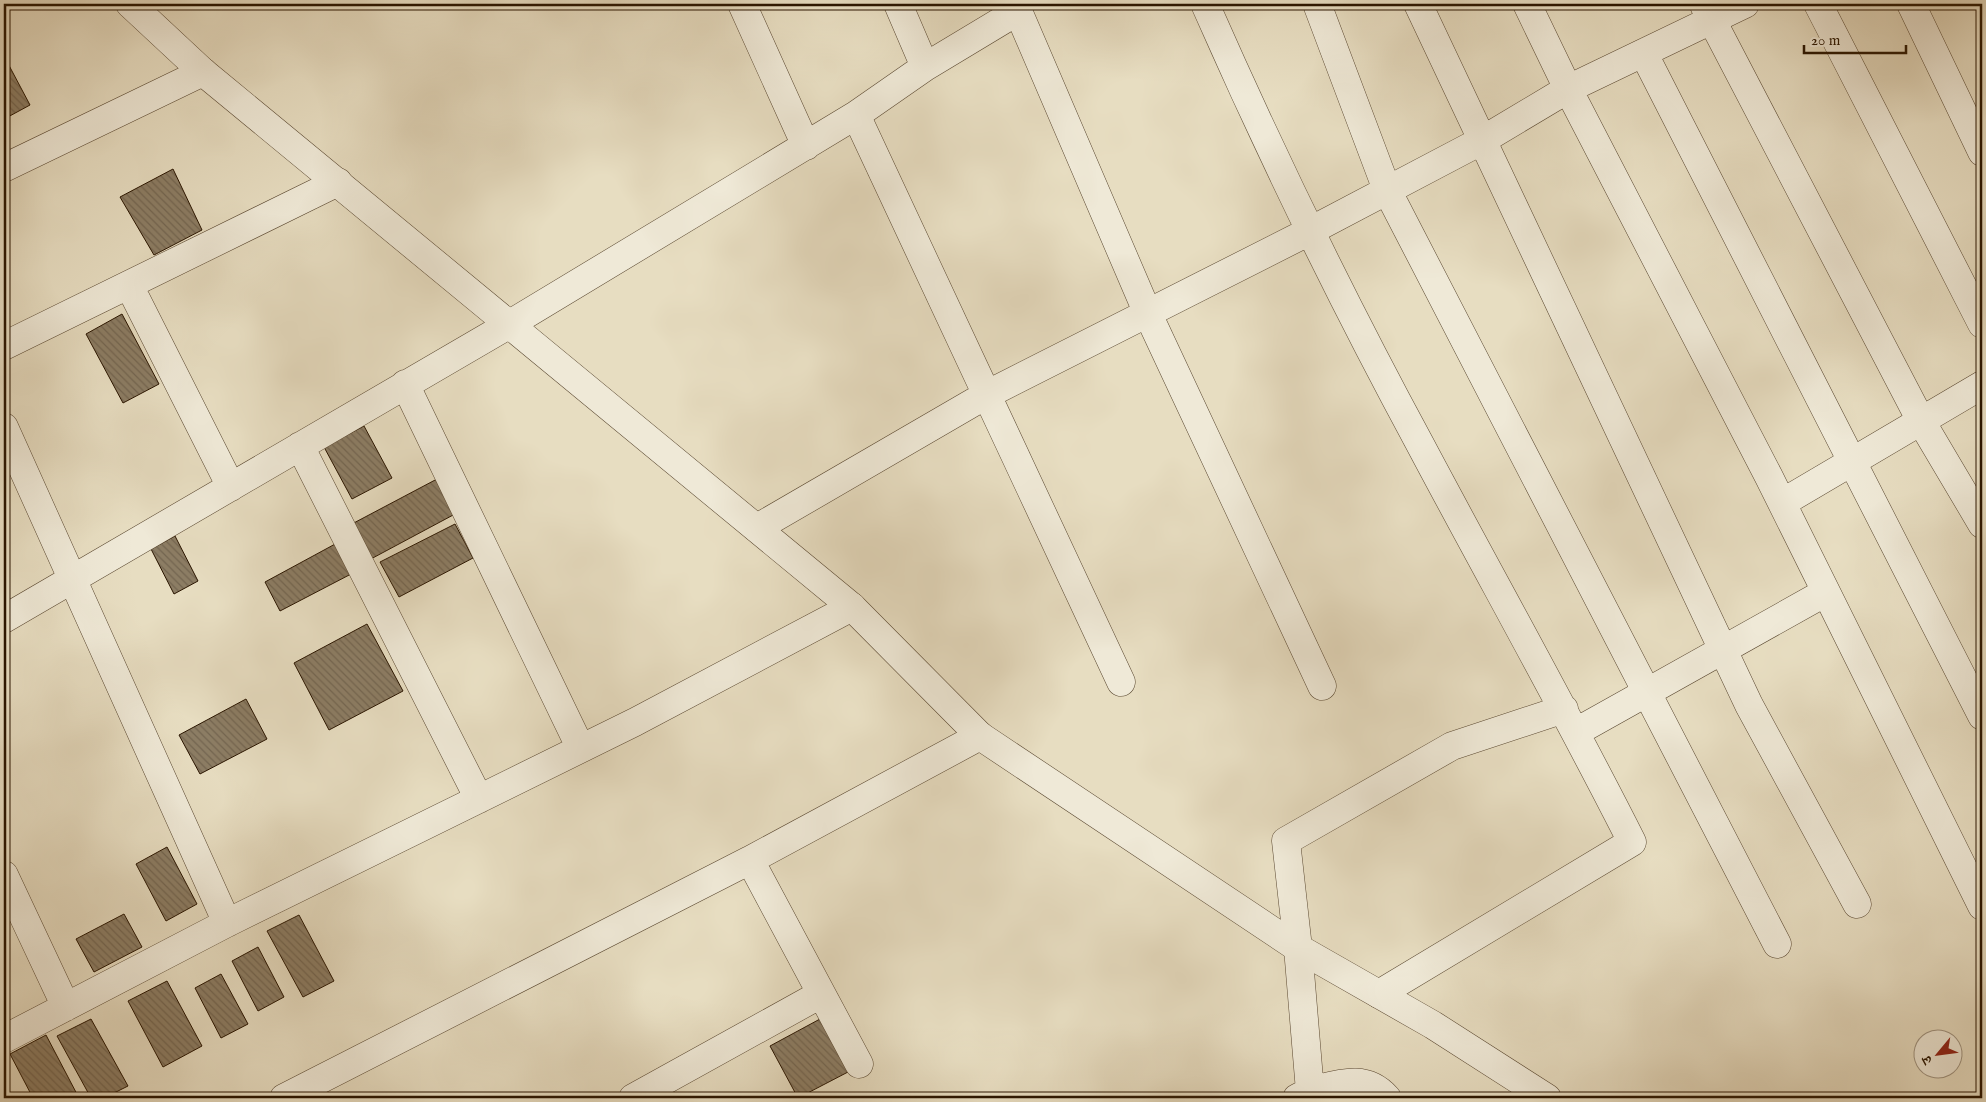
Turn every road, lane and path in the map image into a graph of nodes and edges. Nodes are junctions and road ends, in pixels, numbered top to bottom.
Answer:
1 (130, 4) edge
2 (742, 4) edge
3 (898, 4) edge
4 (1205, 4) edge
5 (1317, 4) edge
6 (1418, 4) edge
7 (1527, 4) edge
8 (1745, 4) edge
9 (1818, 4) edge
10 (1911, 4) edge
11 (1016, 7) edge
12 (1708, 12) edge
13 (1644, 54) junction
14 (925, 67) junction
15 (203, 72) junction
16 (1568, 90) junction
17 (856, 115) junction
18 (1481, 141) junction
19 (806, 146) junction
20 (1982, 152) edge
21 (4, 168) edge
22 (338, 182) junction
23 (1386, 190) junction
24 (1310, 231) junction
25 (128, 285) junction
26 (1148, 314) junction
27 (510, 324) junction
28 (1982, 324) edge
29 (4, 346) edge
30 (405, 384) junction
31 (1982, 384) edge
32 (986, 395) junction
33 (1921, 421) junction
34 (4, 427) edge
35 (300, 446) junction
36 (1853, 461) junction
37 (231, 487) junction
38 (1782, 503) junction
39 (1982, 524) edge
40 (757, 528) junction
41 (72, 581) junction
42 (1826, 592) junction
43 (852, 607) junction
44 (4, 619) edge
45 (1723, 651) junction
46 (1121, 682) dead end
47 (1322, 686) dead end
48 (1646, 694) junction
49 (1982, 716) edge
50 (1570, 720) junction
51 (980, 736) junction
52 (580, 747) junction
53 (479, 799) junction
54 (750, 860) junction
55 (4, 875) edge
56 (1857, 904) dead end
57 (1982, 906) edge
58 (227, 923) junction
59 (1777, 944) dead end
60 (1298, 948) junction
61 (821, 994) junction
62 (1379, 994) junction
63 (66, 1007) junction
64 (4, 1039) edge
65 (859, 1064) dead end
66 (1304, 1095) edge
67 (284, 1098) edge
68 (633, 1098) edge
69 (1387, 1098) edge
70 (1547, 1098) edge

1 - 15 street
2 - 19 street
3 - 14 street
4 - 24 street
5 - 23 street
6 - 18 street
7 - 16 street
8 - 12 street
9 - 28 street
10 - 20 street
11 - 14 street
11 - 26 street
12 - 13 street
12 - 33 street
13 - 16 street
13 - 36 street
14 - 17 street
15 - 21 street
15 - 22 street
16 - 18 street
16 - 38 street
17 - 19 street
17 - 32 street
18 - 23 street
18 - 45 street
19 - 27 street
22 - 25 street
22 - 27 street
23 - 24 street
23 - 48 street
24 - 26 street
24 - 50 street
25 - 29 street
25 - 37 street
26 - 32 street
26 - 47 street
27 - 30 street
27 - 40 street
30 - 35 street
30 - 52 street
31 - 33 street
32 - 40 street
32 - 46 street
33 - 36 street
33 - 39 street
34 - 41 street
35 - 37 street
35 - 53 street
36 - 38 street
36 - 49 street
37 - 41 street
38 - 42 street
40 - 43 street
41 - 44 street
41 - 58 street
42 - 45 street
42 - 57 street
43 - 51 street
43 - 52 street
45 - 48 street
45 - 56 street
48 - 50 street
48 - 59 street
50 - 60 street
50 - 62 street
51 - 54 street
51 - 60 street
52 - 53 street
53 - 58 street
54 - 61 street
54 - 67 street
55 - 63 street
58 - 63 street
60 - 62 street
60 - 66 street
61 - 65 street
61 - 68 street
62 - 70 street
63 - 64 street
66 - 69 street

